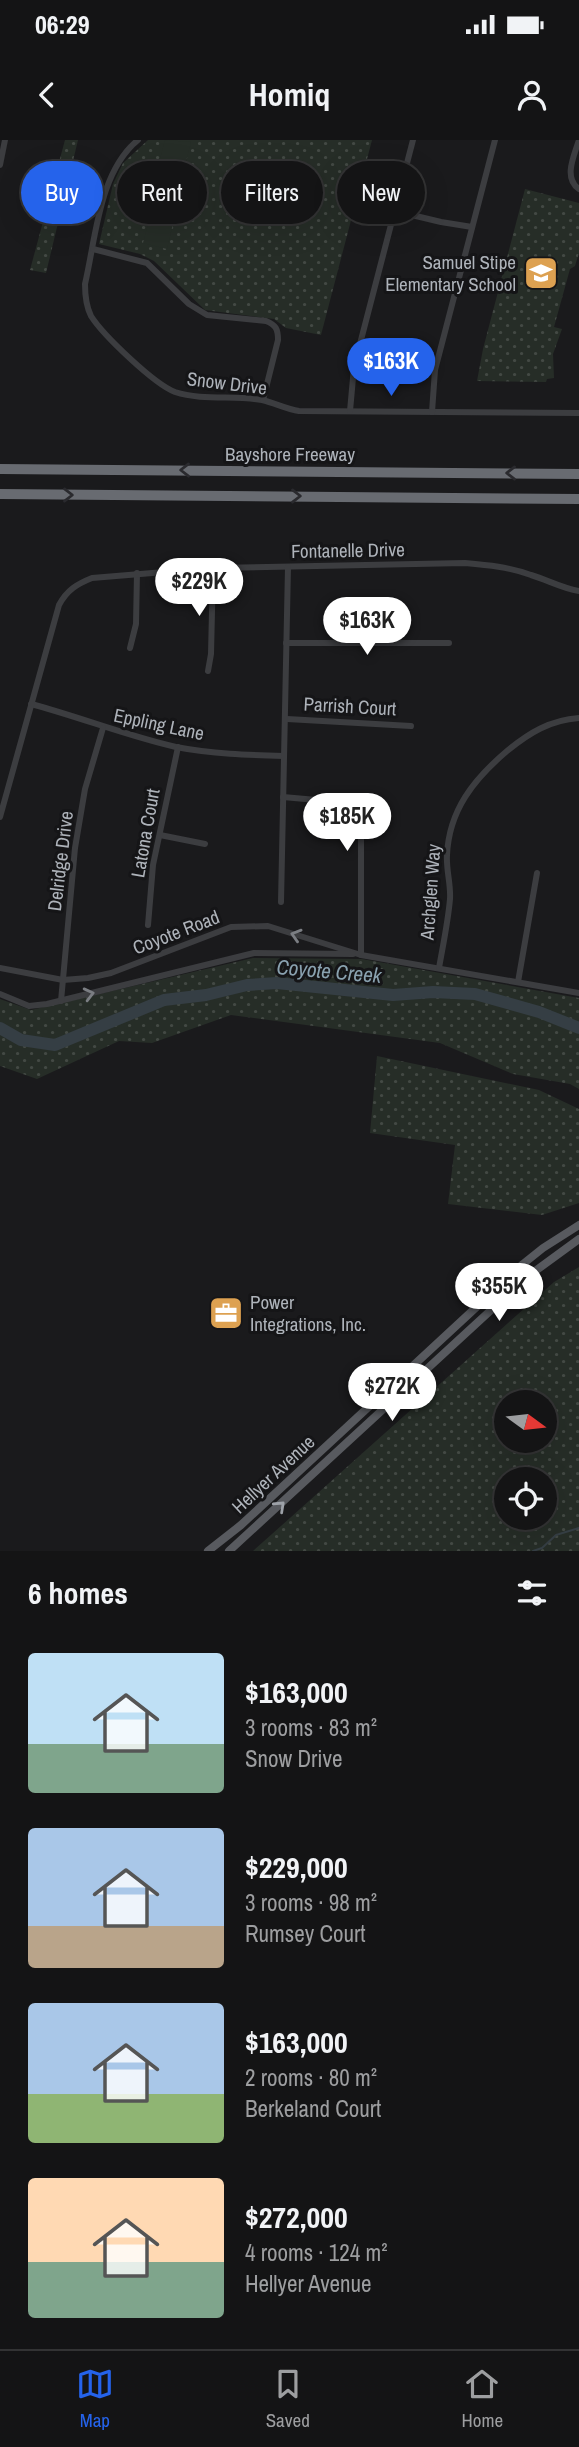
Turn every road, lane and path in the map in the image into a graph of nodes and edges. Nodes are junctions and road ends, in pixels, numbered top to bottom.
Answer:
1 (5, 140) edge
2 (138, 140) edge
3 (413, 140) edge
4 (495, 140) edge
5 (579, 140) edge
6 (408, 161) edge
7 (0, 165) edge
8 (579, 189) edge
9 (425, 218) edge
10 (392, 224) edge
11 (472, 227) junction
12 (93, 248) junction
13 (263, 400) junction
14 (350, 411) junction
15 (432, 412) junction
16 (579, 413) edge
17 (0, 469) edge
18 (579, 474) edge
19 (0, 494) edge
20 (579, 499) edge
21 (288, 567) junction
22 (213, 568) junction
23 (137, 573) junction
24 (579, 591) edge
25 (286, 643) junction
26 (449, 643) dead end
27 (130, 648) dead end
28 (208, 671) dead end
29 (31, 704) junction
30 (579, 718) edge
31 (287, 719) junction
32 (411, 726) dead end
33 (103, 728) junction
34 (178, 747) junction
35 (284, 756) junction
36 (283, 797) junction
37 (0, 817) edge
38 (160, 835) junction
39 (205, 844) dead end
40 (537, 873) dead end
41 (281, 902) dead end
42 (148, 925) dead end
43 (362, 955) junction
44 (0, 968) edge
45 (439, 968) junction
46 (63, 980) junction
47 (518, 982) junction
48 (579, 993) edge
49 (0, 994) edge
50 (61, 1001) junction
51 (579, 1225) edge
52 (579, 1239) edge
53 (397, 1381) junction
54 (406, 1390) junction
55 (208, 1551) edge
56 (229, 1551) edge

1 - 7 street
2 - 12 street, Snow Drive
3 - 6 street
4 - 11 street
5 - 8 street
9 - 11 street
10 - 14 street
11 - 15 street
12 - 13 street, Snow Drive
12 - 13 street
13 - 14 street, Snow Drive
14 - 15 street, Snow Drive
15 - 16 street, Snow Drive
18 -> 17 highway, Bayshore Freeway
19 -> 20 highway
21 - 22 street, Fontanelle Drive
21 - 24 street, Fontanelle Drive
21 - 25 street
22 - 23 street, Fontanelle Drive
22 - 28 street
23 - 27 street
23 - 29 street, Fontanelle Drive
25 - 26 street
25 - 31 street
29 - 33 street, Eppling Lane
29 - 37 street, Fontanelle Drive
30 - 45 street, Archglen Way
31 - 32 street, Parrish Court
31 - 35 street
33 - 34 street, Eppling Lane
33 - 46 street, Delridge Drive
34 - 35 street, Eppling Lane
34 - 38 street, Latona Court
35 - 36 street
36 - 41 street
36 - 43 street
38 - 39 street
38 - 42 street, Latona Court
40 - 47 street
43 - 45 street, Coyote Road
43 -> 46 street, Coyote Road
50 -> 43 street, Coyote Road
44 - 46 street, Coyote Road
45 - 47 street, Coyote Road
46 - 50 street, Delridge Drive
47 - 48 street, Coyote Road
49 - 50 street, Coyote Road
51 - 53 main road, Hellyer Avenue
52 - 54 main road, Hellyer Avenue
53 - 54 main road
53 - 55 main road, Hellyer Avenue
56 -> 54 main road, Hellyer Avenue

